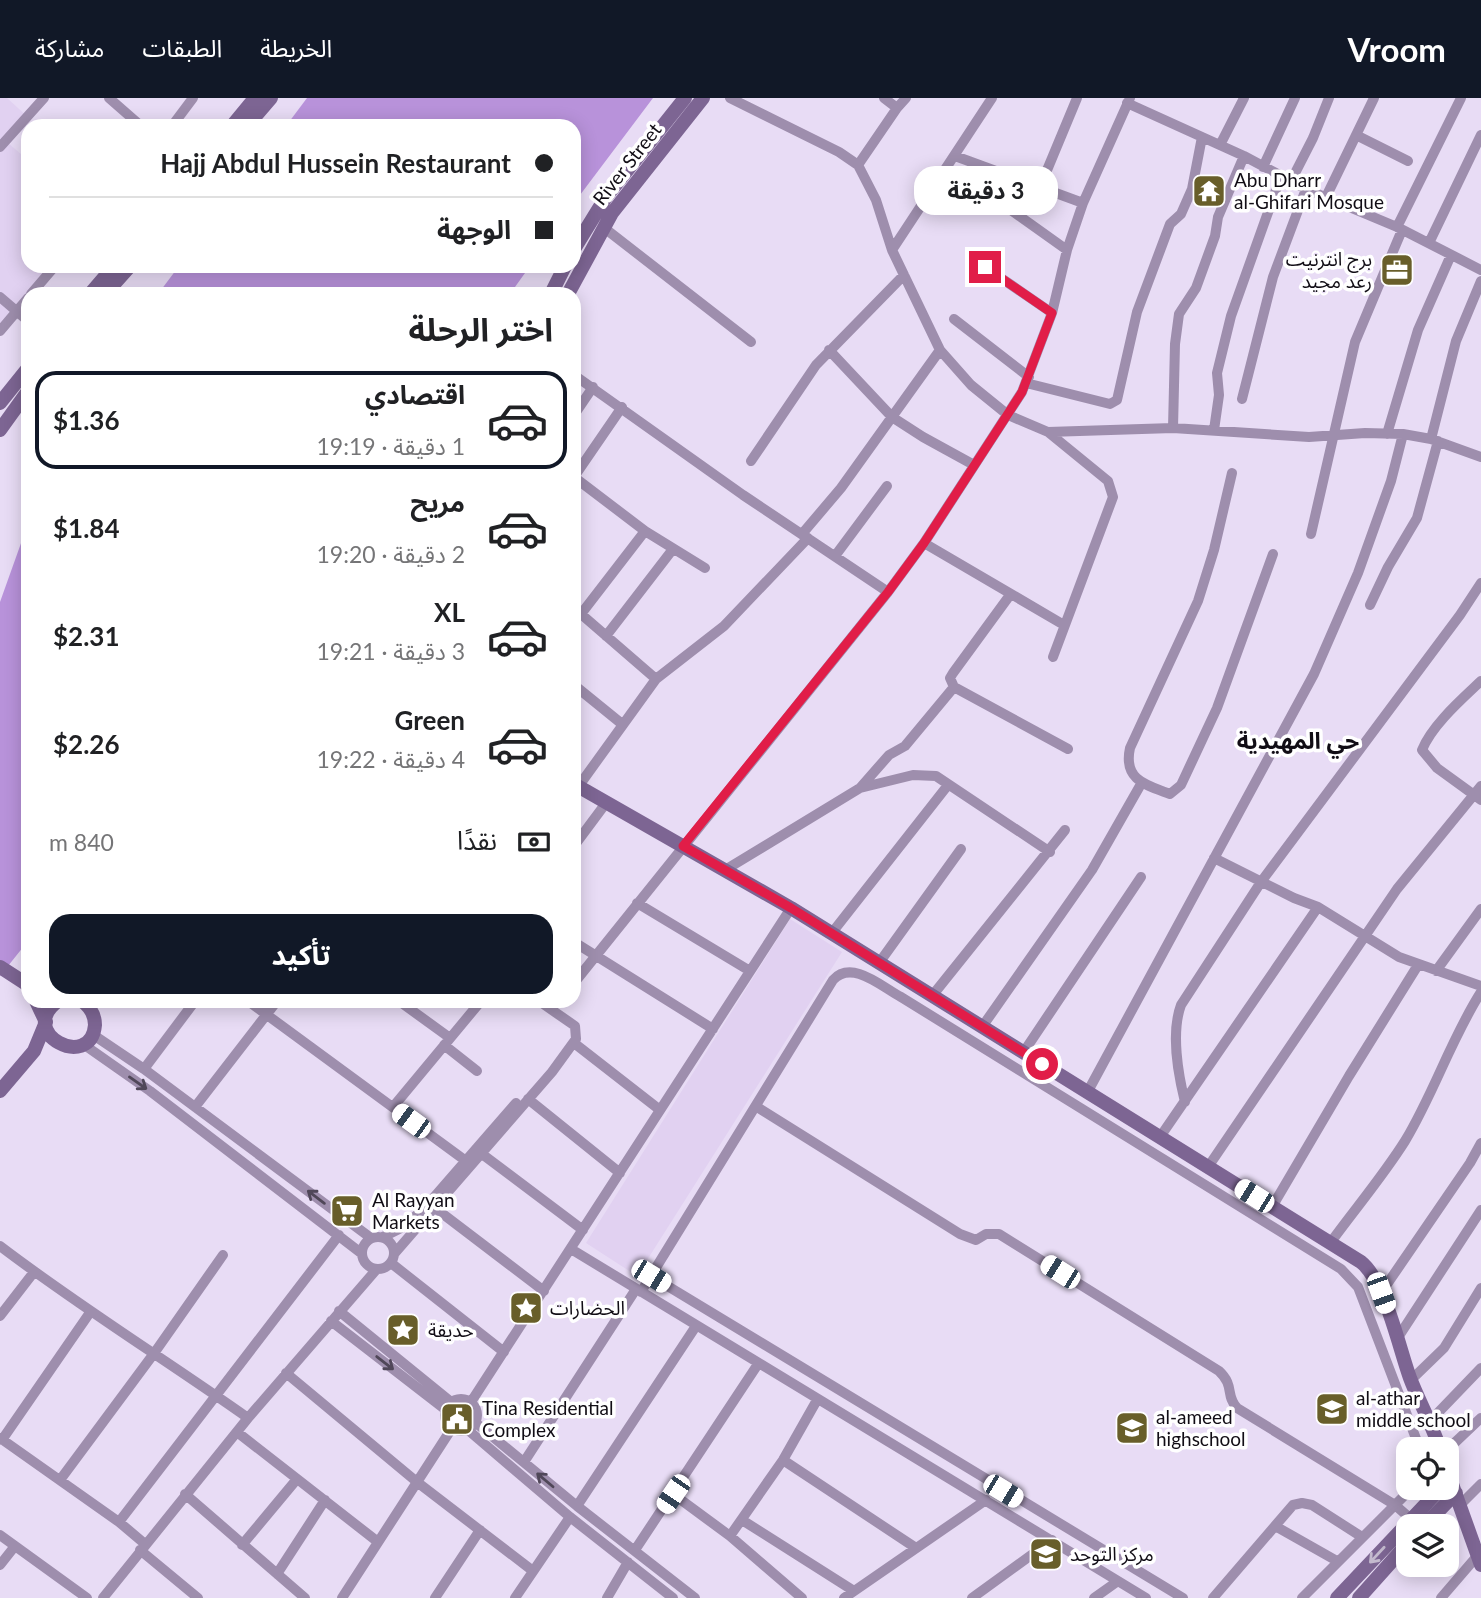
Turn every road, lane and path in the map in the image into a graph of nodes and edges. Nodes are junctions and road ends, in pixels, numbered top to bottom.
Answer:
1 (44, 98) edge
2 (109, 98) edge
3 (194, 98) edge
4 (255, 98) edge
5 (271, 98) edge
6 (685, 98) edge
7 (703, 98) edge
8 (730, 98) edge
9 (884, 98) edge
10 (906, 98) edge
11 (992, 98) edge
12 (1077, 98) edge
13 (1244, 98) edge
14 (1295, 98) edge
15 (1329, 98) edge
16 (1374, 98) edge
17 (1461, 98) edge
18 (1128, 100) edge
19 (897, 108) junction
20 (26, 119) edge
21 (133, 119) edge
22 (178, 119) edge
23 (238, 119) edge
24 (253, 119) edge
25 (21, 124) edge
26 (1356, 135) junction
27 (1481, 135) edge
28 (1202, 137) junction
29 (1220, 145) junction
30 (0, 148) edge
31 (955, 156) junction
32 (1244, 156) junction
33 (1408, 161) dead end
34 (858, 165) junction
35 (1263, 167) junction
36 (1286, 179) junction
37 (1040, 187) junction
38 (1306, 189) junction
39 (1326, 197) junction
40 (1083, 203) junction
41 (1008, 208) dead end
42 (603, 227) junction
43 (1399, 229) junction
44 (581, 238) edge
45 (1429, 243) junction
46 (892, 250) junction
47 (1067, 250) junction
48 (1451, 255) junction
49 (985, 267) dead end
50 (1480, 268) edge
51 (581, 269) edge
52 (49, 273) edge
53 (108, 273) edge
54 (124, 273) edge
55 (904, 275) junction
56 (1481, 281) edge
57 (37, 287) edge
58 (96, 287) edge
59 (111, 287) edge
60 (0, 297) edge
61 (21, 305) edge
62 (16, 311) junction
63 (1052, 313) junction
64 (21, 315) edge
65 (954, 318) dead end
66 (0, 331) edge
67 (751, 342) dead end
68 (829, 350) junction
69 (940, 350) junction
70 (21, 377) edge
71 (581, 379) edge
72 (1028, 380) junction
73 (593, 387) junction
74 (1242, 399) dead end
75 (21, 401) edge
76 (0, 403) edge
77 (581, 405) edge
78 (622, 407) junction
79 (1009, 415) junction
80 (892, 416) junction
81 (1173, 428) junction
82 (0, 430) edge
83 (1214, 430) junction
84 (1048, 432) junction
85 (1387, 434) junction
86 (1403, 434) junction
87 (1333, 436) junction
88 (1435, 440) junction
89 (1481, 457) edge
90 (751, 461) dead end
91 (974, 465) junction
92 (581, 467) edge
93 (1232, 473) dead end
94 (581, 482) edge
95 (887, 486) dead end
96 (645, 531) junction
97 (1311, 534) dead end
98 (805, 536) junction
99 (924, 543) junction
100 (673, 549) junction
101 (1273, 554) dead end
102 (835, 556) junction
103 (705, 568) dead end
104 (1358, 573) junction
105 (1382, 578) junction
106 (1481, 583) edge
107 (888, 592) junction
108 (1010, 595) junction
109 (1370, 605) dead end
110 (581, 606) edge
111 (581, 614) edge
112 (1064, 625) junction
113 (606, 636) junction
114 (1053, 657) dead end
115 (656, 678) junction
116 (1481, 681) edge
117 (954, 688) junction
118 (581, 691) edge
119 (622, 724) junction
120 (1068, 748) dead end
121 (581, 779) edge
122 (1141, 784) junction
123 (947, 785) junction
124 (860, 788) junction
125 (581, 789) edge
126 (1478, 794) edge
127 (607, 803) junction
128 (1065, 830) dead end
129 (581, 837) edge
130 (683, 846) junction
131 (961, 849) dead end
132 (1050, 852) junction
133 (1214, 858) junction
134 (725, 870) junction
135 (1141, 877) dead end
136 (1261, 882) junction
137 (637, 903) junction
138 (1318, 907) junction
139 (791, 908) junction
140 (1481, 909) edge
141 (831, 934) junction
142 (1365, 936) junction
143 (581, 947) edge
144 (595, 957) junction
145 (879, 963) junction
146 (1418, 965) junction
147 (0, 967) edge
148 (750, 971) junction
149 (1436, 971) junction
150 (581, 974) edge
151 (21, 983) edge
152 (910, 983) junction
153 (1481, 986) edge
154 (1481, 992) edge
155 (932, 996) junction
156 (901, 997) junction
157 (40, 1008) edge
158 (51, 1008) edge
159 (89, 1008) edge
160 (190, 1008) edge
161 (258, 1008) edge
162 (272, 1008) edge
163 (407, 1008) edge
164 (475, 1008) edge
165 (558, 1008) edge
166 (267, 1014) junction
167 (46, 1021) junction
168 (982, 1027) junction
169 (713, 1029) junction
170 (87, 1039) junction
171 (447, 1042) junction
172 (574, 1043) junction
173 (64, 1046) junction
174 (34, 1051) junction
175 (1023, 1053) junction
176 (560, 1059) junction
177 (144, 1069) junction
178 (477, 1071) dead end
179 (0, 1091) edge
180 (1087, 1093) junction
181 (528, 1100) junction
182 (1185, 1101) junction
183 (195, 1107) junction
184 (393, 1107) junction
185 (757, 1107) junction
186 (660, 1110) junction
187 (1160, 1138) junction
188 (1481, 1143) edge
189 (482, 1154) junction
190 (466, 1161) junction
191 (1208, 1167) junction
192 (620, 1173) junction
193 (1272, 1207) junction
194 (435, 1209) junction
195 (1481, 1210) edge
196 (583, 1230) junction
197 (339, 1235) junction
198 (377, 1238) junction
199 (1331, 1242) junction
200 (0, 1246) edge
201 (571, 1250) junction
202 (361, 1253) junction
203 (223, 1255) dead end
204 (392, 1258) junction
205 (376, 1270) junction
206 (34, 1272) junction
207 (651, 1276) junction
208 (1481, 1288) edge
209 (544, 1291) junction
210 (638, 1291) junction
211 (1381, 1293) junction
212 (91, 1311) junction
213 (340, 1311) junction
214 (0, 1316) edge
215 (331, 1321) junction
216 (696, 1326) junction
217 (1397, 1339) junction
218 (155, 1352) junction
219 (504, 1352) junction
220 (758, 1364) junction
221 (1481, 1368) edge
222 (286, 1374) junction
223 (1411, 1380) junction
224 (216, 1395) junction
225 (817, 1400) junction
226 (471, 1402) junction
227 (449, 1406) junction
228 (248, 1418) junction
229 (1481, 1418) edge
230 (1431, 1420) junction
231 (472, 1426) junction
232 (452, 1428) junction
233 (237, 1432) junction
234 (1415, 1437) edge
235 (1436, 1437) edge
236 (1, 1439) edge
237 (1459, 1439) edge
238 (783, 1460) junction
239 (524, 1462) junction
240 (60, 1479) junction
241 (297, 1479) junction
242 (417, 1482) junction
243 (1481, 1484) edge
244 (185, 1494) junction
245 (673, 1494) junction
246 (1459, 1498) edge
247 (324, 1500) junction
248 (986, 1500) junction
249 (1400, 1500) edge
250 (1456, 1500) edge
251 (1458, 1500) edge
252 (1395, 1505) junction
253 (577, 1506) junction
254 (1406, 1514) edge
255 (1432, 1514) edge
256 (570, 1517) junction
257 (742, 1520) junction
258 (119, 1522) junction
259 (1275, 1526) junction
260 (480, 1530) junction
261 (608, 1530) junction
262 (0, 1535) edge
263 (730, 1536) junction
264 (1362, 1537) junction
265 (1052, 1540) junction
266 (600, 1541) junction
267 (378, 1542) junction
268 (1396, 1543) edge
269 (242, 1545) junction
270 (15, 1546) junction
271 (142, 1547) junction
272 (916, 1548) junction
273 (635, 1550) junction
274 (1396, 1557) edge
275 (1479, 1560) edge
276 (1337, 1561) junction
277 (628, 1562) junction
278 (0, 1565) edge
279 (533, 1571) junction
280 (277, 1574) junction
281 (1118, 1581) junction
282 (73, 1587) junction
283 (855, 1591) junction
284 (65, 1598) edge
285 (87, 1598) edge
286 (103, 1598) edge
287 (198, 1598) edge
288 (305, 1598) edge
289 (342, 1598) edge
290 (435, 1598) edge
291 (515, 1598) edge
292 (607, 1598) edge
293 (673, 1598) edge
294 (695, 1598) edge
295 (802, 1598) edge
296 (844, 1598) edge
297 (972, 1598) edge
298 (1094, 1598) edge
299 (1146, 1598) edge
300 (1183, 1598) edge
301 (1213, 1598) edge
302 (1301, 1598) edge
303 (1337, 1598) edge
304 (1359, 1598) edge
305 (1441, 1598) edge

1 - 20 street
2 - 21 street
3 - 22 street
4 - 23 street
5 - 24 street
6 - 44 street, River Street
7 - 42 street, River Street
8 - 34 street
9 - 19 street
10 - 19 street
11 - 31 street
12 - 37 street
13 - 29 street
14 - 35 street
15 - 36 street
16 - 26 street
17 - 43 street
18 - 28 street
18 - 40 street
19 - 34 street
25 - 30 street
26 - 33 street
26 - 39 street
27 - 45 street
28 - 29 street
28 - 72 street
29 - 32 street
31 - 37 street
31 - 46 street
32 - 35 street
32 - 81 street
34 - 46 street
35 - 36 street
36 - 38 street
36 - 83 street
37 - 40 street
38 - 39 street
38 - 74 street
39 - 43 street
40 - 47 street
41 - 47 street
42 - 51 street, River Street
42 - 67 street
43 - 45 street
43 - 87 street
45 - 48 street
46 - 55 street
47 - 63 street
48 - 50 street
48 - 85 street
49 - 63 street
52 - 57 street
53 - 58 street
54 - 59 street
55 - 68 street
55 - 69 street
56 - 88 street
60 - 62 street
61 - 62 street
62 - 64 street
62 - 66 street
63 - 72 street
65 - 72 street
68 - 80 street
68 - 90 street
69 - 79 street
69 - 80 street
70 - 76 street
71 - 73 street
72 - 79 street
73 - 77 street
73 - 78 street
75 - 82 street
78 - 92 street
78 - 98 street
79 - 84 street
79 - 91 street
80 - 91 street
80 - 98 street
81 - 83 street
81 - 84 street
83 - 87 street
84 - 112 street
85 - 86 street
85 - 87 street
86 - 88 street
86 - 104 street
87 - 97 street
88 - 89 street
88 - 105 street
91 - 99 street
93 - 122 street
94 - 96 street
95 - 102 street
96 - 100 street
96 - 110 street
98 - 102 street
98 - 115 street
99 - 107 street
99 - 108 street
100 - 103 street
100 - 113 street
101 - 122 street
102 - 107 street
104 - 105 street
104 - 133 street
105 - 109 street
106 - 136 street
107 - 130 street
108 - 112 street
108 - 117 street
111 - 113 street
112 - 114 street
113 - 115 street
115 - 119 street
116 - 126 street
117 - 120 street
117 - 124 street
118 - 119 street
119 - 121 street
122 - 168 street
123 - 124 street
123 - 132 street
123 - 141 street
124 - 134 street
125 - 127 street
126 - 142 street
127 - 129 street
127 - 130 street
128 - 132 street
130 - 134 street
130 - 137 street
131 - 145 street
132 - 155 street
133 - 136 street
133 - 180 street
134 - 139 street
135 - 175 street
136 - 138 street
136 - 182 street
137 - 144 street
137 - 148 street
138 - 142 street
138 - 182 street
139 - 141 street
139 - 148 street
140 - 149 street
141 - 145 street
142 - 146 street
142 - 191 street
143 - 144 street
144 - 150 street
144 - 169 street
145 - 152 street
146 - 149 street
146 - 193 street
147 - 151 street
148 - 169 street
149 - 153 street
152 - 155 street
152 - 156 street
154 - 199 street
155 - 168 street
156 - 185 street
156 - 234 street
157 - 167 street
158 - 167 street
159 - 170 street
160 - 177 street
161 - 166 street
162 - 166 street
163 - 171 street
164 - 171 street
165 - 172 street
166 - 183 street
166 - 184 street
167 - 173 street
167 - 174 street
168 - 175 street
169 - 186 street
170 - 173 street
170 - 177 street
170 -> 197 street
171 - 178 street
171 - 184 street
172 - 176 street
172 - 186 street
173 - 174 street
174 - 179 street
175 - 180 street
176 - 181 street
176 - 190 street
177 - 183 street
180 - 187 street
181 - 189 street
181 - 192 street
182 - 187 street
198 -> 183 street
184 - 190 street
185 - 207 street
185 - 252 street
186 - 192 street
187 - 191 street
188 - 211 street
189 - 194 street
189 - 196 street
190 - 198 street
191 - 193 street
192 - 196 street
193 - 199 street
194 - 204 street
194 - 209 street
195 - 217 street
196 - 201 street
197 - 202 street
197 - 224 street
198 - 202 street
198 - 204 street
199 - 211 street
200 - 206 street
201 - 209 street
201 - 210 street
202 - 205 street
203 - 218 street
204 - 205 street
204 - 219 street
205 - 213 street
206 - 212 street
206 - 214 street
207 - 210 street
207 - 300 street
208 - 223 street
209 - 219 street
210 - 216 street
210 - 239 street
211 - 217 street
212 - 218 street
212 - 236 street
213 - 215 street
213 - 227 street
215 - 222 street
215 -> 227 street
216 - 220 street
216 - 253 street
217 - 223 street
218 - 224 street
218 - 240 street
219 - 226 street
220 - 225 street
220 - 245 street
221 - 230 street
222 - 228 street
222 - 242 street
223 - 230 street
224 - 228 street
224 - 258 street
225 - 238 street
225 - 248 street
226 - 227 street
226 - 231 street
227 - 232 street
228 - 233 street
229 - 237 street
230 - 235 street
231 - 232 street
231 - 239 street
231 - 256 street
232 - 242 street
233 - 241 street
233 - 244 street
236 - 240 street
238 - 257 street
238 - 272 street
253 -> 239 street
240 - 258 street
241 - 247 street
241 - 269 street
242 - 260 street
242 - 267 street
243 - 246 street
244 - 269 street
244 - 271 street
245 - 263 street
245 - 273 street
247 - 267 street
247 - 280 street
248 - 265 street
248 - 272 street
249 - 252 street
250 - 255 street
251 - 275 street
252 - 254 street
252 - 264 street
253 - 261 street
256 - 266 street
256 - 279 street
257 - 263 street
257 - 283 street
258 - 271 street
259 - 264 street
259 - 276 street
259 - 301 street
260 - 279 street
260 - 290 street
261 - 266 street
261 - 273 street
262 - 270 street
263 - 295 street
264 - 276 street
265 - 281 street
265 - 297 street
266 - 277 street
267 - 289 street
268 -> 303 street
269 - 280 street
270 - 278 street
270 - 282 street
271 - 286 street
271 - 287 street
272 - 283 street
273 - 294 street
274 - 304 street
275 - 305 street
276 - 302 street
277 - 292 street
277 - 293 street
279 - 291 street
280 - 288 street
281 - 298 street
281 - 299 street
282 - 284 street
282 - 285 street
283 - 296 street

